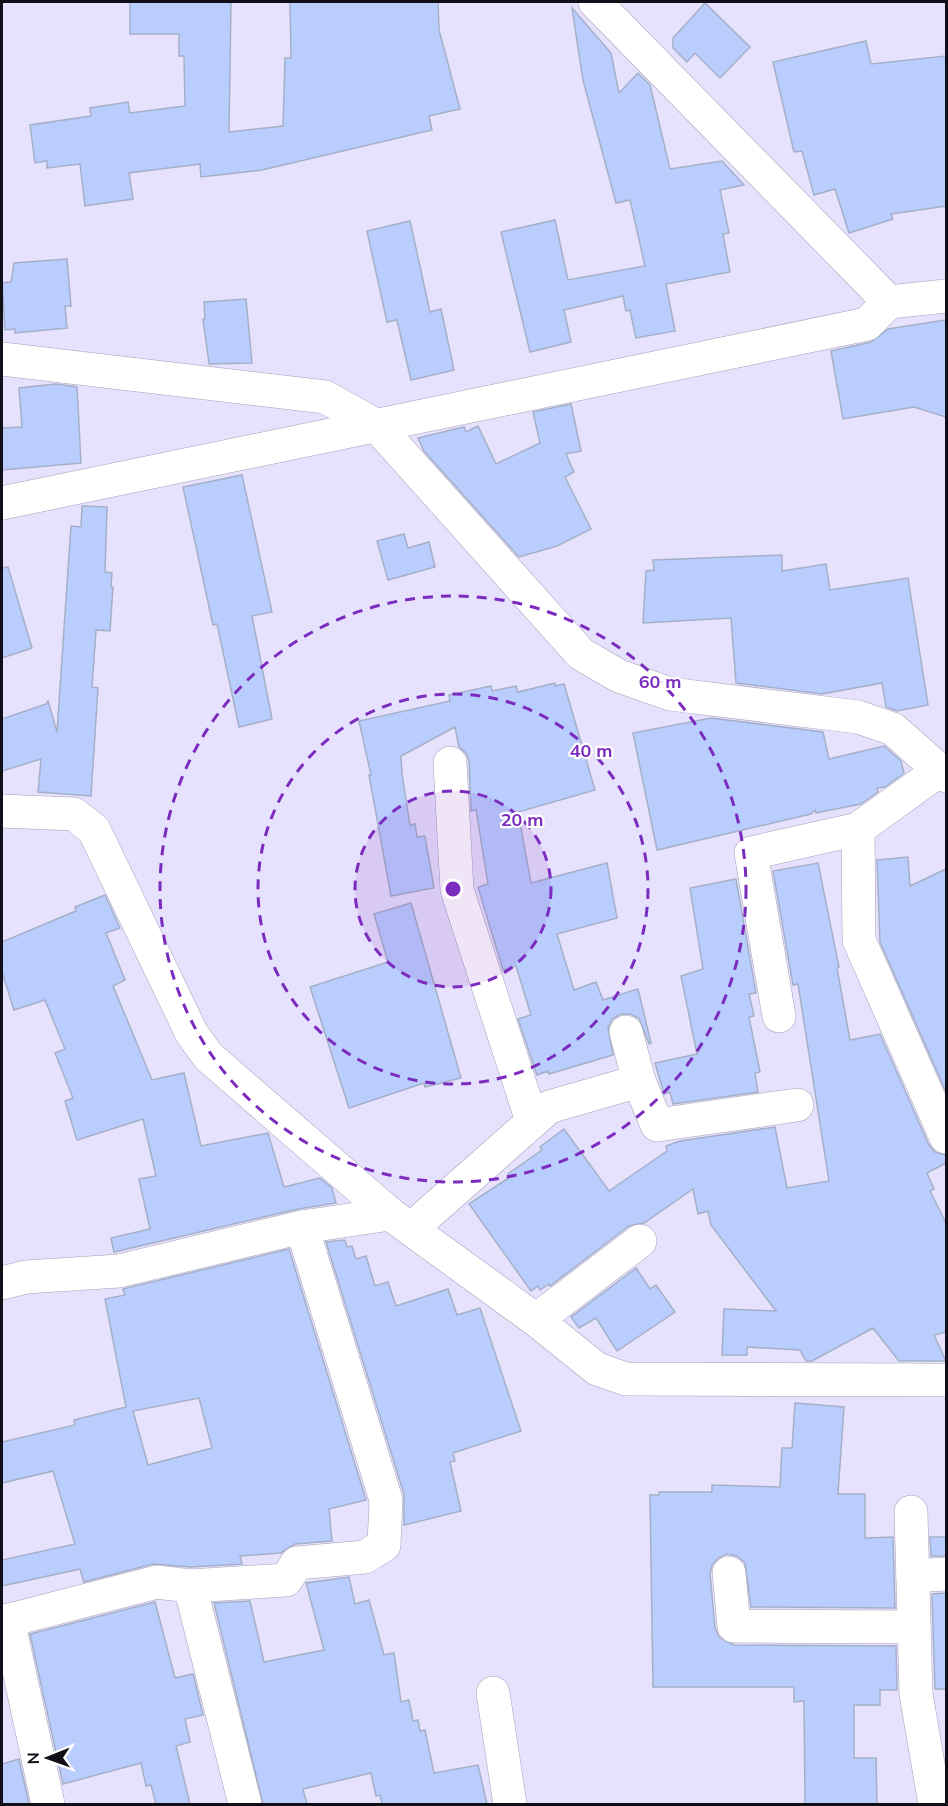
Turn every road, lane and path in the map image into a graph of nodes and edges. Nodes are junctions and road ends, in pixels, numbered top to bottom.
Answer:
1 (595, 2) edge
2 (946, 296) edge
3 (889, 302) junction
4 (2, 359) edge
5 (376, 426) junction
6 (2, 503) edge
7 (450, 763) dead end
8 (943, 773) edge
9 (2, 811) edge
10 (858, 829) junction
11 (779, 1016) dead end
12 (626, 1032) dead end
13 (639, 1081) junction
14 (797, 1105) dead end
15 (532, 1121) junction
16 (946, 1137) edge
17 (400, 1221) junction
18 (302, 1227) junction
19 (640, 1241) dead end
20 (2, 1283) edge
21 (536, 1320) junction
22 (946, 1380) edge
23 (911, 1512) dead end
24 (729, 1573) dead end
25 (946, 1574) edge
26 (914, 1576) junction
27 (190, 1586) junction
28 (5, 1621) edge
29 (914, 1627) junction
30 (493, 1693) dead end
31 (935, 1734) edge
32 (48, 1804) edge
33 (245, 1804) edge
34 (510, 1804) edge
35 (935, 1804) edge

1 - 3 street
2 - 3 street
3 - 5 street
4 - 5 street
5 - 6 street
5 - 8 street
7 - 15 street
8 - 10 street
9 - 17 street
10 - 11 street
10 - 16 street
12 - 13 street
13 - 14 street
13 - 15 street
15 - 17 street
17 - 18 street
17 - 21 street
18 - 20 street
18 - 27 street
19 - 21 street
21 - 22 street
23 - 26 street
24 - 29 street
25 - 26 street
26 - 29 street
27 - 28 street
27 - 33 street
28 - 32 street
29 - 31 street
30 - 34 street
31 - 35 street

